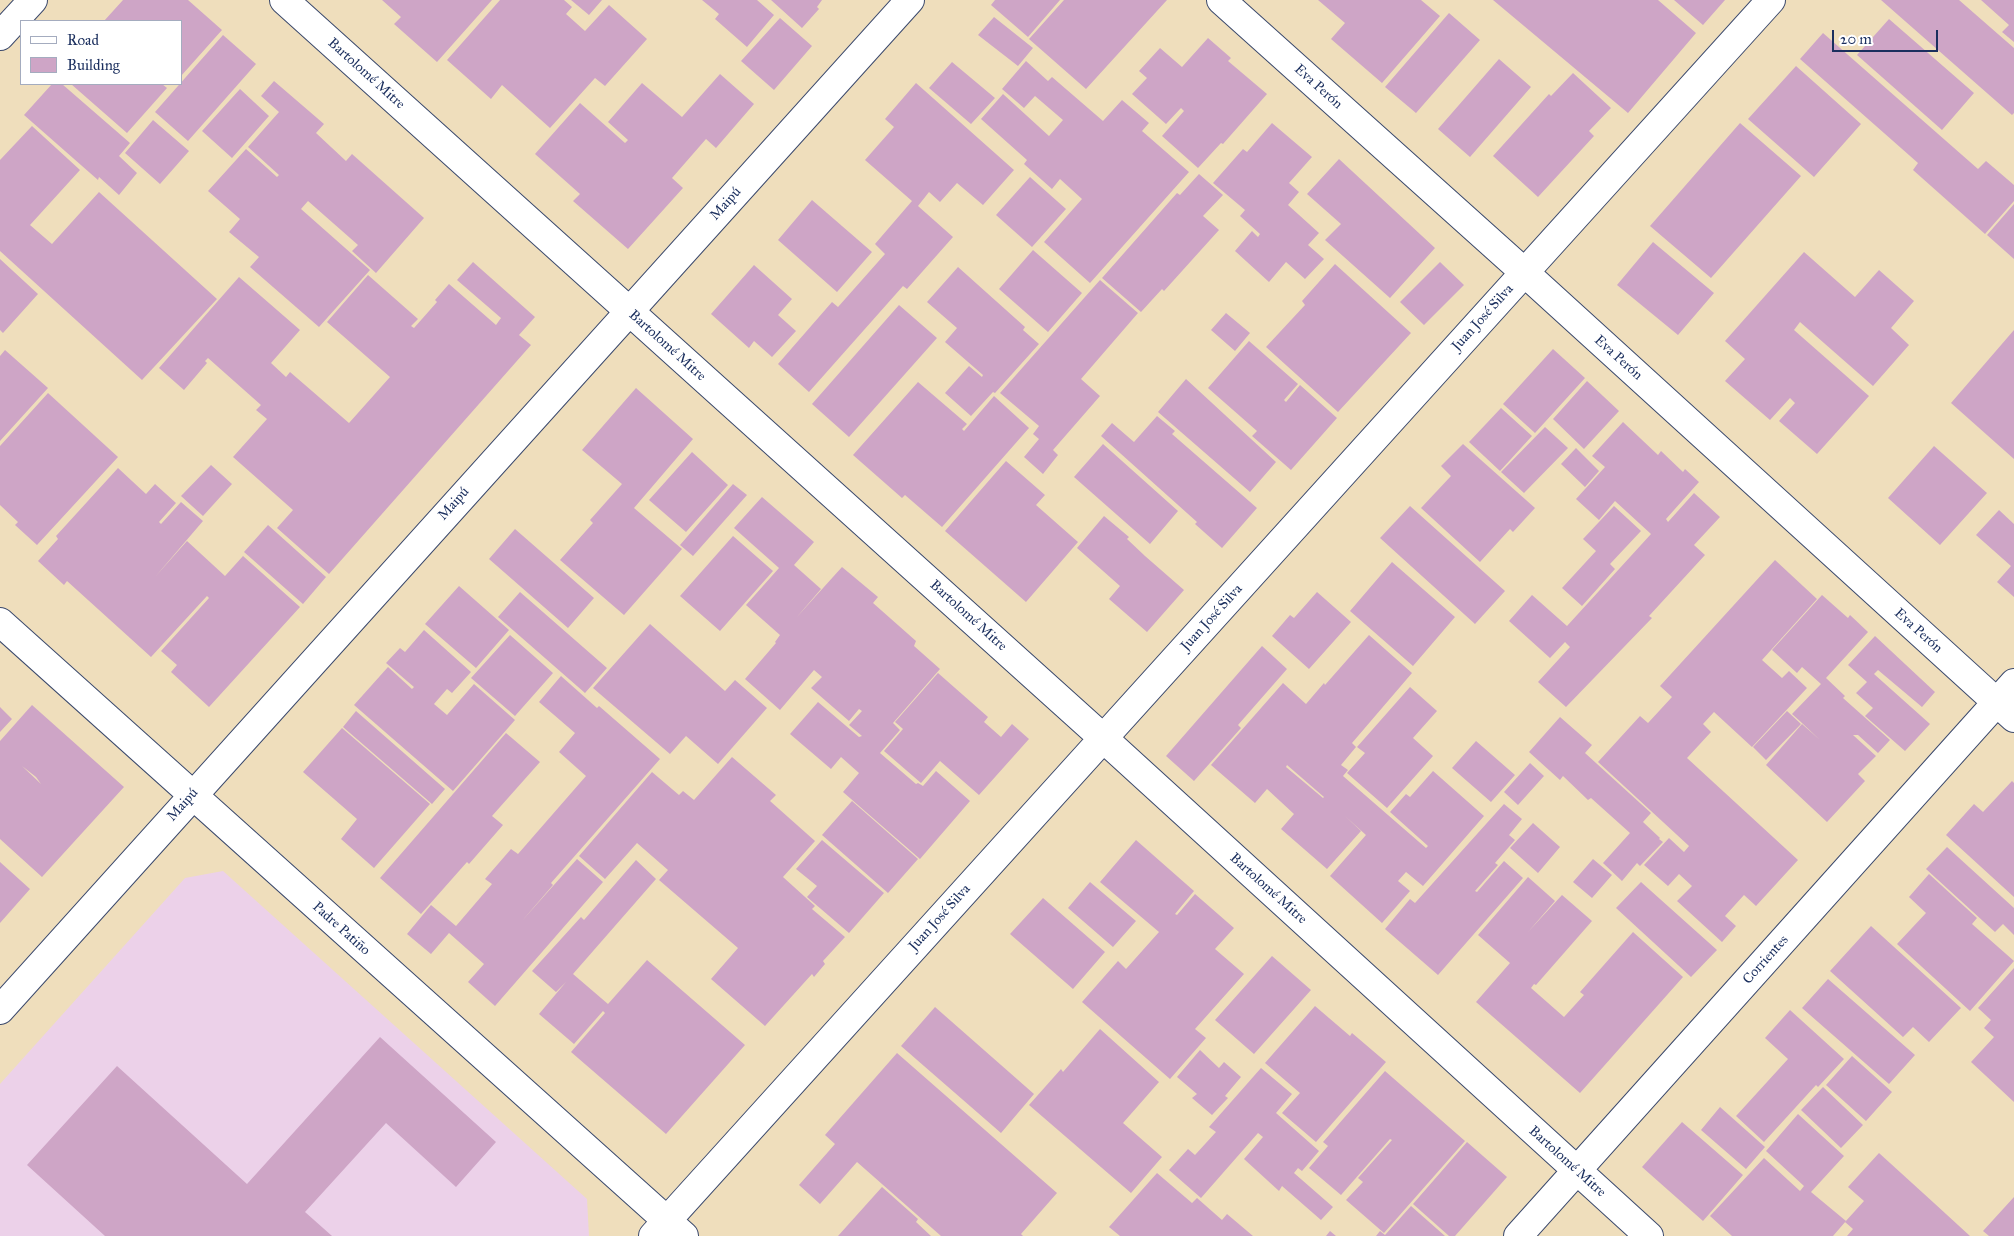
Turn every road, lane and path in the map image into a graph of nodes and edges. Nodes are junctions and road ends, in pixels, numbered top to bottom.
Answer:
1 (33, 0) edge
2 (284, 0) edge
3 (910, 0) edge
4 (1221, 0) edge
5 (1771, 0) edge
6 (0, 36) edge
7 (1524, 272) junction
8 (629, 311) junction
9 (0, 622) edge
10 (2008, 702) edge
11 (1103, 738) junction
12 (192, 796) junction
13 (0, 1010) edge
14 (1577, 1171) junction
15 (668, 1231) edge
16 (1518, 1236) edge
17 (1649, 1236) edge

1 - 6 street
2 - 8 street, Bartolomé Mitre
3 - 8 street, Maipú
4 - 7 street, Eva Perón
5 - 7 street, Juan José Silva
7 - 10 street, Eva Perón
7 - 11 street, Juan José Silva
8 - 11 street, Bartolomé Mitre
8 - 12 street, Maipú
9 - 12 street, Padre Patiño
10 - 14 street, Corrientes
11 - 14 street, Bartolomé Mitre
11 - 15 street, Juan José Silva
12 - 13 street, Maipú
12 - 15 street, Padre Patiño
14 - 16 street, Corrientes
14 - 17 street, Bartolomé Mitre

